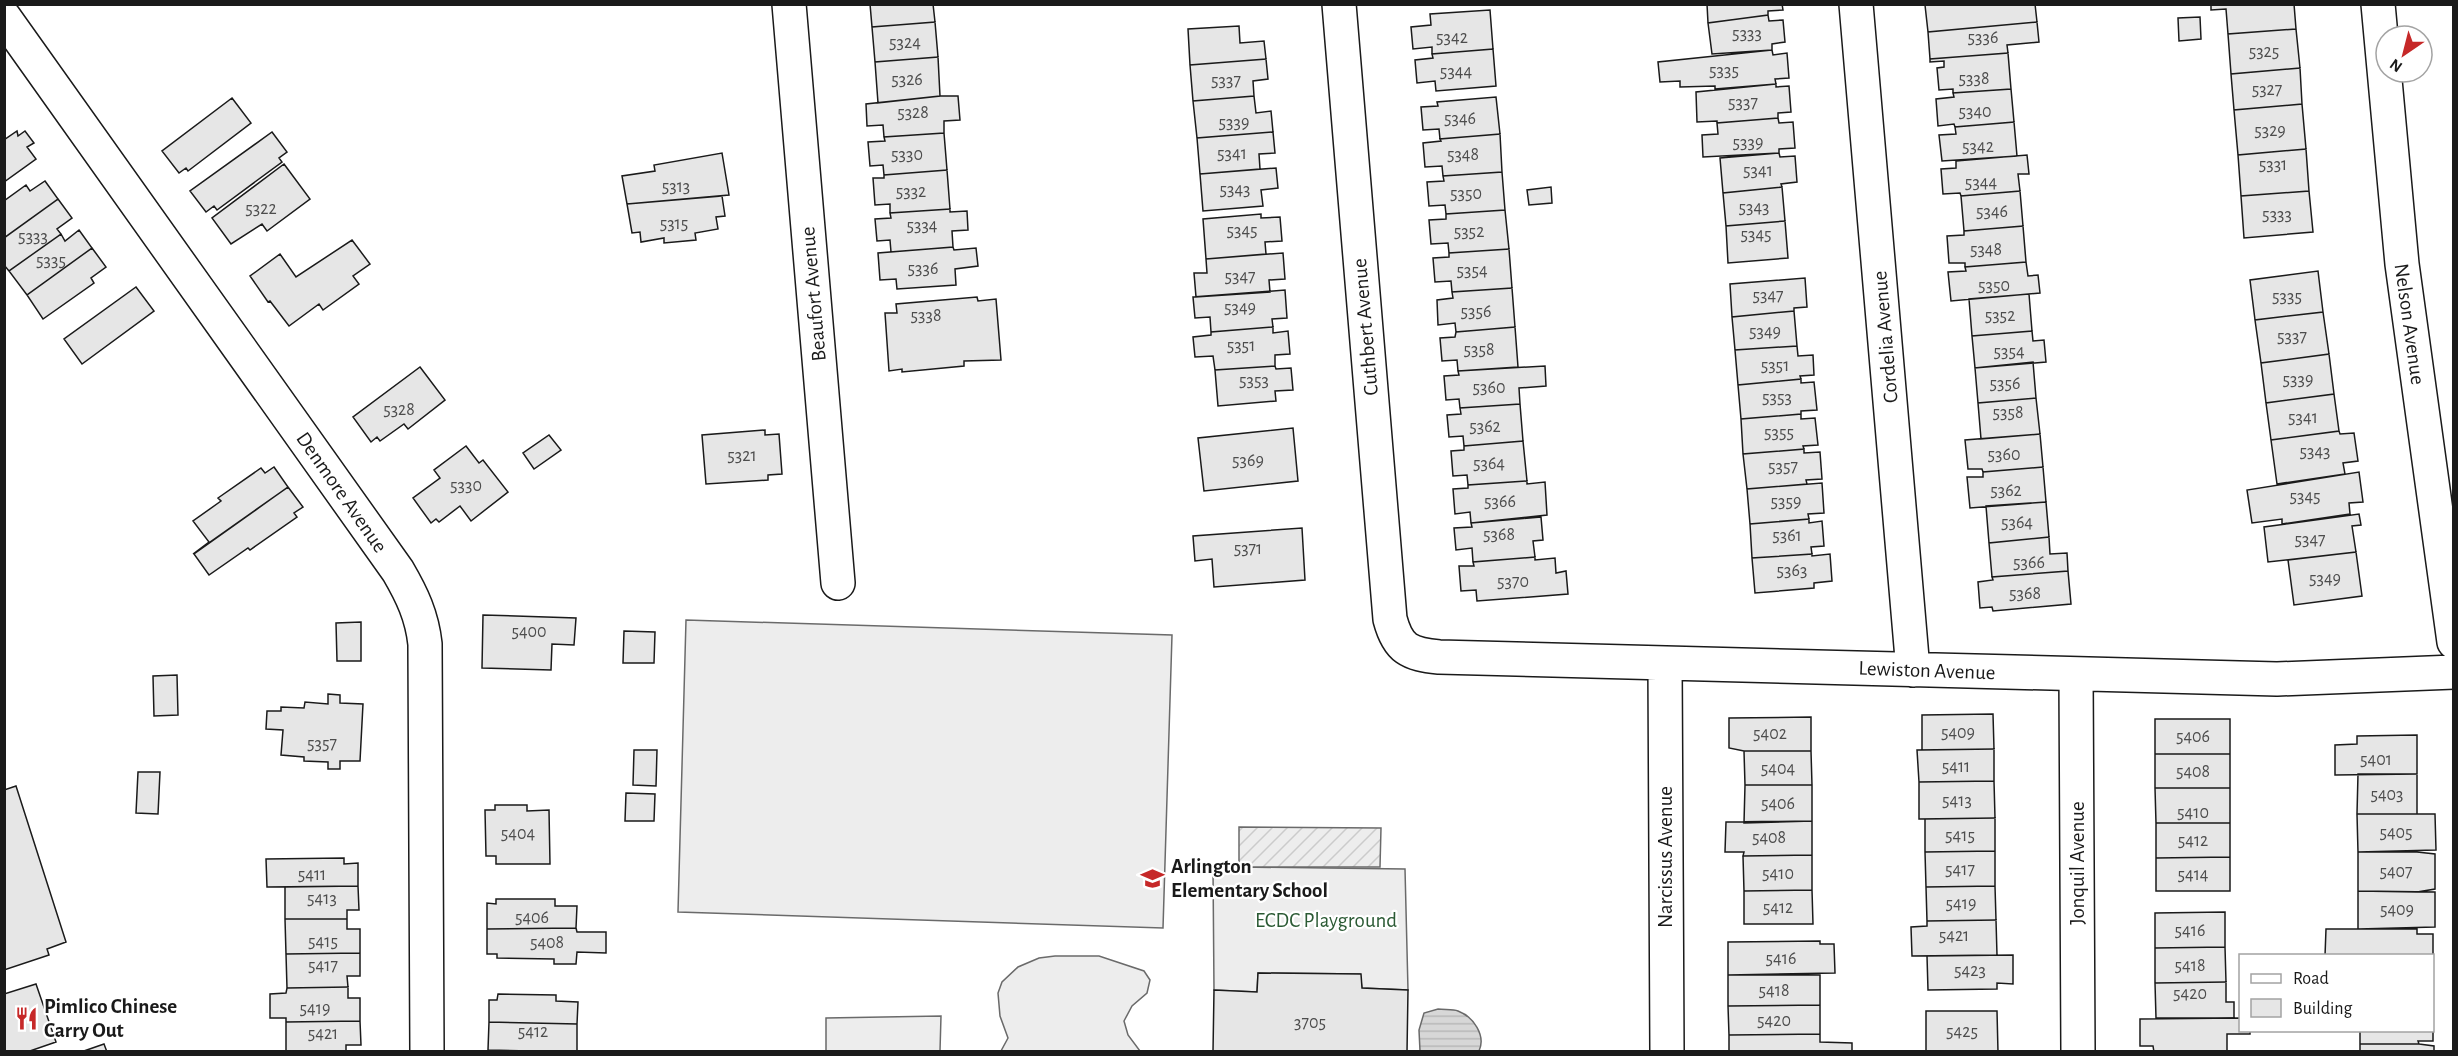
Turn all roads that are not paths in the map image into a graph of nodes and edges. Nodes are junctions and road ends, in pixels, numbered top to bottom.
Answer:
1 (789, 4) edge
2 (1339, 4) edge
3 (1856, 4) edge
4 (2378, 4) edge
5 (4, 17) edge
6 (838, 583) dead end
7 (2454, 642) edge
8 (1402, 647) joint
9 (1665, 663) junction
10 (1913, 670) junction
11 (2454, 672) edge
12 (2076, 674) junction
13 (427, 1052) edge
14 (1667, 1052) edge
15 (2078, 1052) edge

1 - 6 street, Beaufort Avenue
2 - 8 street, Cuthbert Avenue
3 - 10 street, Cordelia Avenue
4 - 7 street, Nelson Avenue
5 - 13 street, Denmore Avenue
8 - 9 street, Lewiston Avenue
9 - 10 street, Lewiston Avenue
9 - 14 street, Narcissus Avenue
10 - 12 street, Lewiston Avenue
11 - 12 street, Lewiston Avenue
12 - 15 street, Jonquil Avenue

